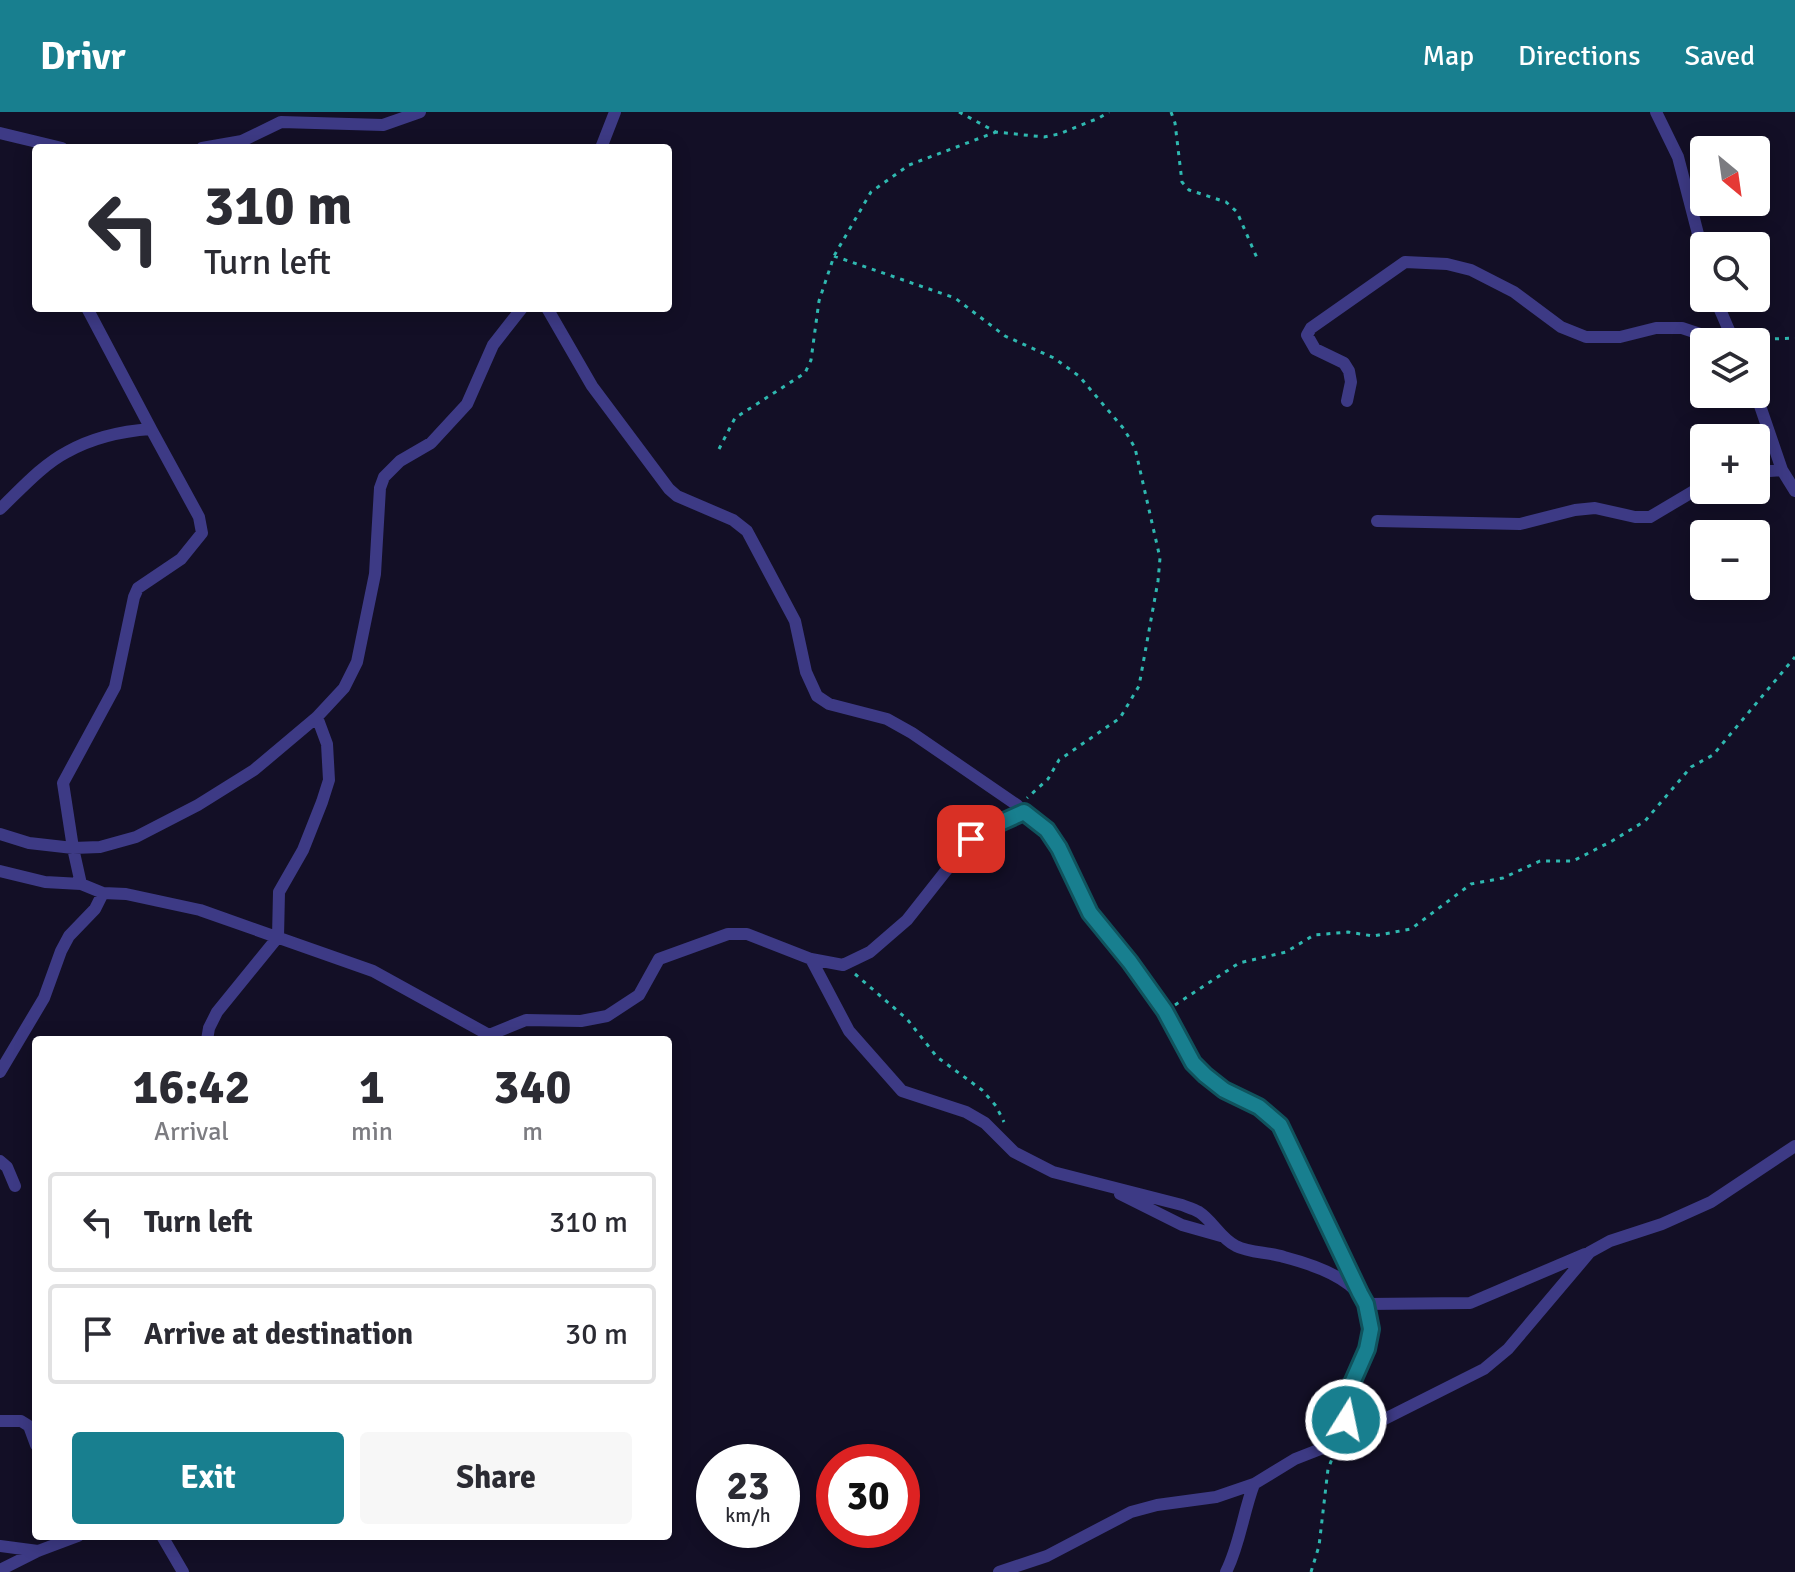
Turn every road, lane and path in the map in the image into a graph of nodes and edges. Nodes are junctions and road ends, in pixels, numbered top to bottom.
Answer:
1 (420, 112) edge
2 (615, 112) edge
3 (959, 112) edge
4 (1109, 112) edge
5 (1171, 112) edge
6 (1656, 112) edge
7 (996, 132) junction
8 (0, 133) edge
9 (45, 144) edge
10 (225, 144) edge
11 (603, 144) edge
12 (1698, 232) edge
13 (834, 256) junction
14 (1257, 258) dead end
15 (89, 312) edge
16 (519, 312) edge
17 (549, 312) edge
18 (1690, 331) edge
19 (1795, 338) edge
20 (1770, 339) edge
21 (1347, 401) dead end
22 (1761, 408) edge
23 (151, 429) junction
24 (719, 449) dead end
25 (1782, 470) junction
26 (1770, 471) edge
27 (1795, 491) edge
28 (1690, 493) edge
29 (0, 509) edge
30 (1377, 521) dead end
31 (1795, 657) edge
32 (317, 717) junction
33 (1021, 808) junction
34 (0, 834) edge
35 (73, 848) junction
36 (0, 871) edge
37 (81, 884) junction
38 (103, 893) junction
39 (278, 937) junction
40 (811, 959) junction
41 (843, 965) junction
42 (1165, 1011) junction
43 (208, 1036) edge
44 (0, 1072) edge
45 (1795, 1146) edge
46 (1014, 1152) junction
47 (0, 1161) edge
48 (15, 1186) dead end
49 (1590, 1252) junction
50 (1363, 1299) junction
51 (0, 1421) edge
52 (32, 1434) edge
53 (1346, 1438) junction
54 (1254, 1484) junction
55 (67, 1540) edge
56 (164, 1540) edge
57 (0, 1546) edge
58 (38, 1551) junction
59 (0, 1570) edge
60 (183, 1572) edge
61 (999, 1572) edge
62 (1226, 1572) edge
63 (1311, 1572) edge

1 - 10 street
2 - 11 street
3 - 7 path
4 - 7 path
5 - 14 path
6 - 12 street
7 - 13 path
8 - 9 street
13 - 24 path
13 - 33 path
15 - 23 street
16 - 32 street
17 - 33 street
18 - 21 street
19 - 20 path
22 - 25 street
23 - 29 street
23 - 35 street
25 - 26 street
25 - 27 street
28 - 30 street
31 - 42 path
32 - 35 street
32 - 39 street
33 - 41 street
33 - 42 street
34 - 35 street
35 - 37 street
36 - 37 street
37 - 38 street
38 - 39 street
38 - 44 street
39 - 40 street
39 - 43 street
40 - 41 street
40 - 46 street
41 - 46 path
42 - 50 street
45 - 49 street
46 - 50 street
47 - 48 street
49 - 50 street
49 - 53 street
50 - 53 street
51 - 52 street
53 - 54 street
53 - 63 path
54 - 61 street
54 - 62 street
55 - 58 street
56 - 60 street
57 - 58 street
58 - 59 street

